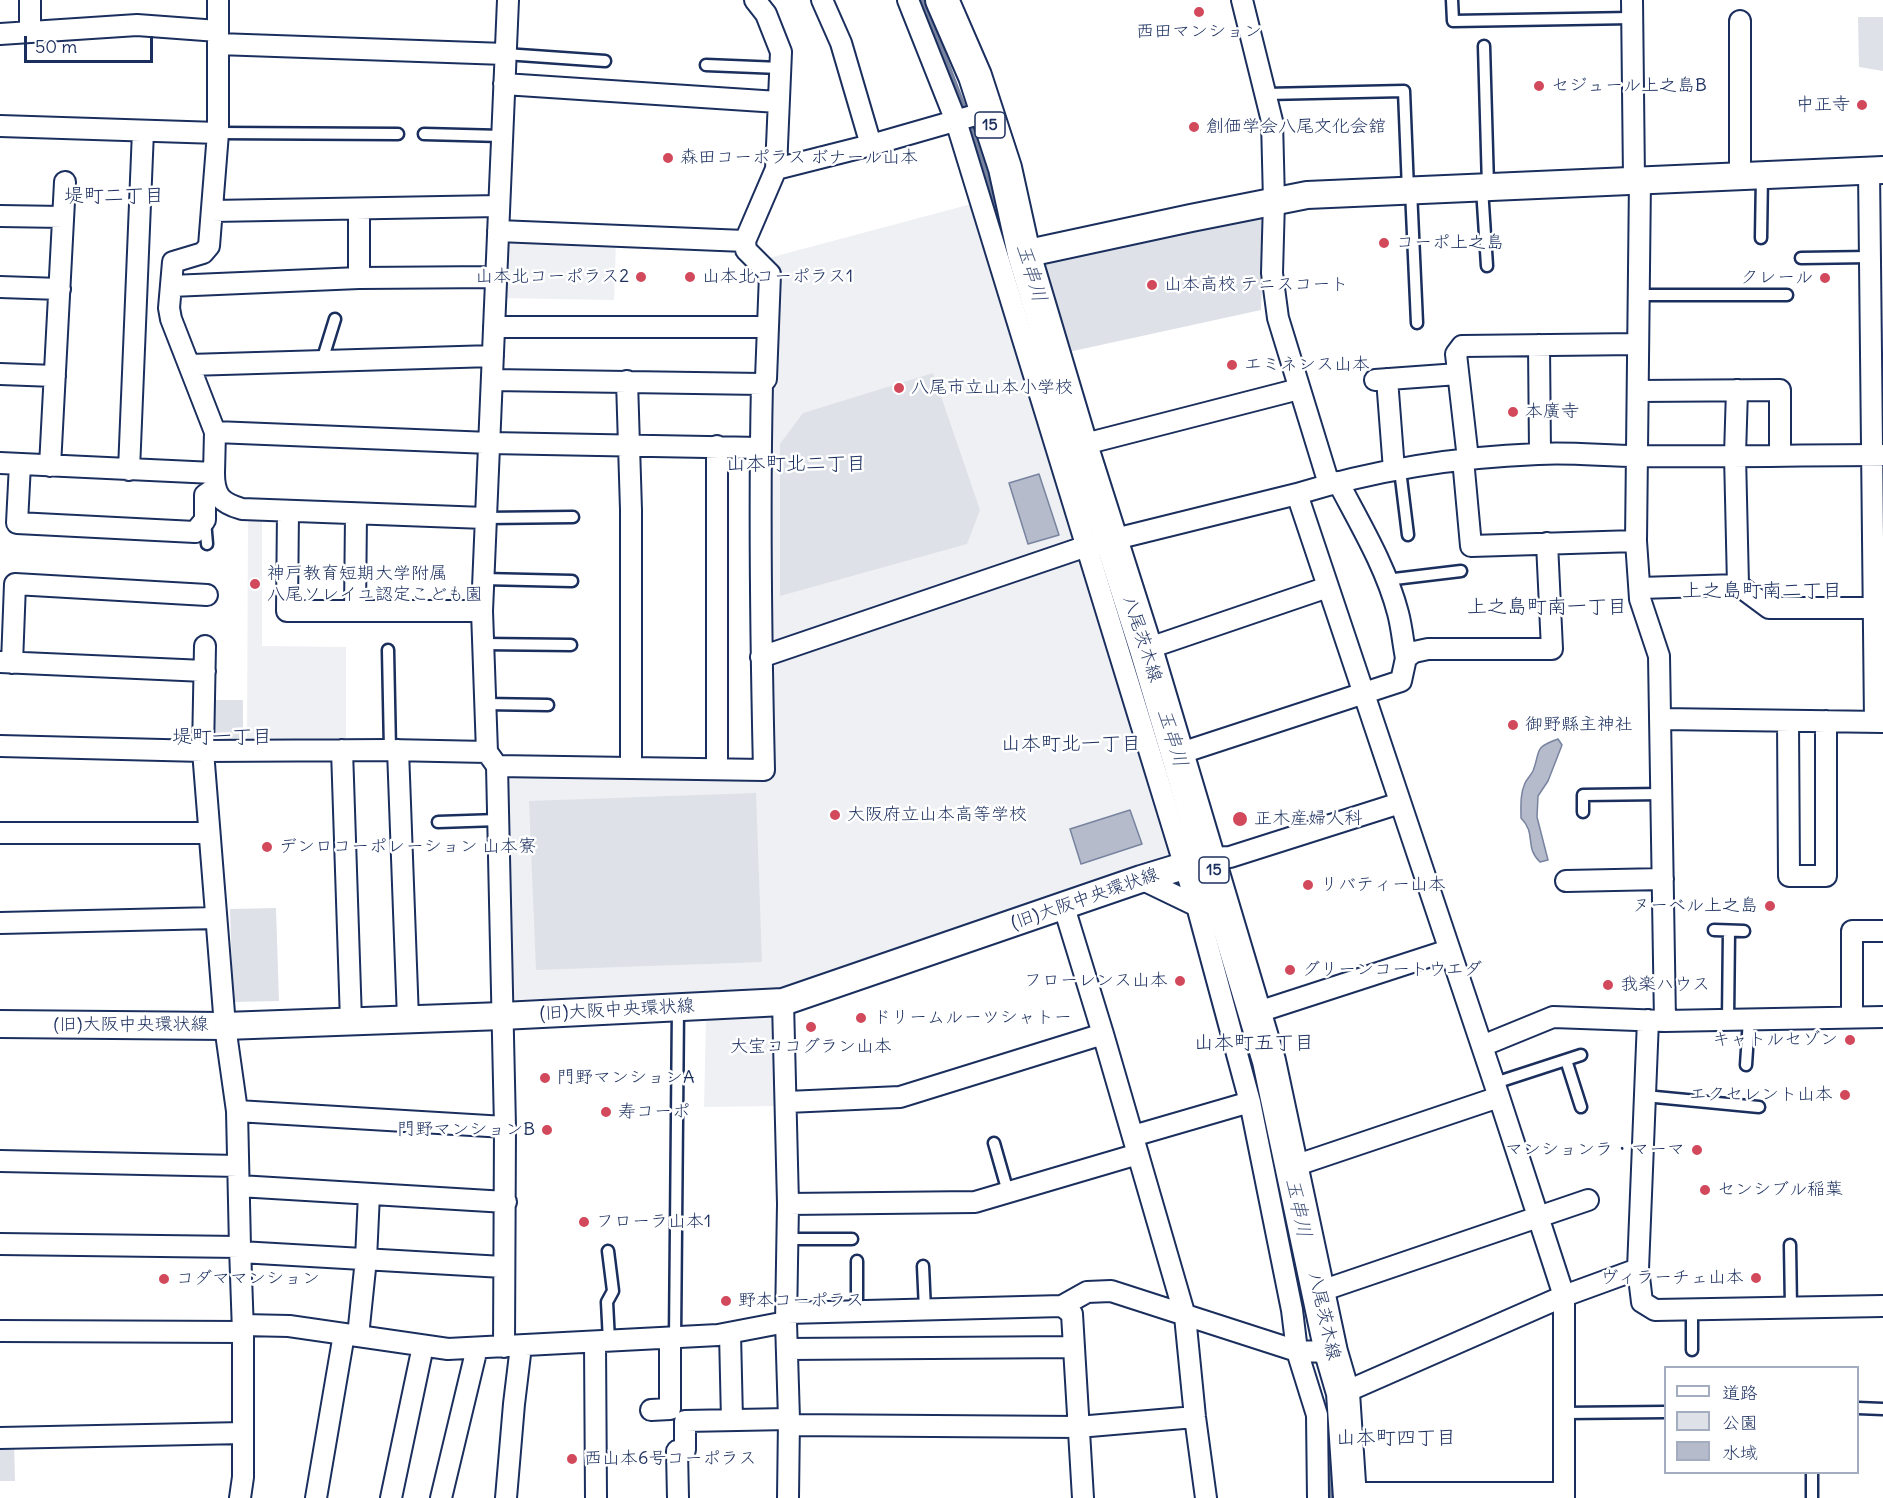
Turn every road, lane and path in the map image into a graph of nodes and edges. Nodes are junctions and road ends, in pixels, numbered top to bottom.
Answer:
1 (30, 0) edge
2 (218, 0) edge
3 (508, 0) edge
4 (755, 0) edge
5 (822, 0) edge
6 (908, 0) edge
7 (942, 0) edge
8 (1242, 0) edge
9 (1452, 0) edge
10 (1632, 9) edge
11 (1740, 21) dead end
12 (30, 32) junction
13 (0, 34) edge
14 (218, 38) junction
15 (1484, 46) dead end
16 (505, 54) junction
17 (605, 61) dead end
18 (706, 65) dead end
19 (780, 68) junction
20 (504, 84) junction
21 (1266, 93) junction
22 (778, 102) junction
23 (969, 117) junction
24 (0, 126) edge
25 (143, 130) junction
26 (218, 133) junction
27 (398, 134) dead end
28 (423, 134) dead end
29 (502, 136) junction
30 (871, 145) junction
31 (776, 169) junction
32 (1876, 170) edge
33 (1751, 175) junction
34 (1637, 179) junction
35 (65, 182) dead end
36 (1485, 187) junction
37 (1409, 190) junction
38 (1274, 201) junction
39 (499, 206) junction
40 (359, 209) junction
41 (212, 212) junction
42 (0, 216) edge
43 (63, 217) junction
44 (498, 231) junction
45 (1761, 238) dead end
46 (745, 241) junction
47 (1024, 254) junction
48 (1870, 257) junction
49 (1802, 258) dead end
50 (1487, 266) dead end
51 (496, 277) junction
52 (359, 278) junction
53 (171, 286) junction
54 (0, 287) edge
55 (60, 289) junction
56 (1639, 295) junction
57 (1787, 295) dead end
58 (336, 319) dead end
59 (1417, 323) dead end
60 (495, 327) junction
61 (768, 327) junction
62 (1638, 344) junction
63 (1539, 345) junction
64 (493, 356) junction
65 (322, 361) junction
66 (189, 365) junction
67 (0, 374) edge
68 (1458, 374) junction
69 (55, 376) junction
70 (492, 380) junction
71 (627, 381) junction
72 (762, 384) junction
73 (1299, 389) junction
74 (1737, 390) junction
75 (1638, 391) junction
76 (215, 432) junction
77 (490, 443) junction
78 (1081, 445) junction
79 (717, 446) junction
80 (627, 447) junction
81 (761, 448) junction
82 (1540, 453) junction
83 (1735, 455) junction
84 (1780, 455) junction
85 (1878, 455) edge
86 (1637, 456) junction
87 (1465, 459) junction
88 (0, 463) edge
89 (20, 464) junction
90 (50, 466) junction
91 (129, 470) junction
92 (1397, 470) junction
93 (214, 481) junction
94 (1334, 483) junction
95 (1297, 494) junction
96 (288, 511) junction
97 (356, 514) junction
98 (573, 517) dead end
99 (485, 518) junction
100 (205, 520) junction
101 (1408, 535) dead end
102 (1636, 541) junction
103 (1099, 543) junction
104 (1547, 543) junction
105 (207, 544) dead end
106 (1461, 571) dead end
107 (483, 579) junction
108 (1386, 580) junction
109 (572, 581) dead end
110 (1738, 585) junction
111 (1328, 587) junction
112 (1640, 588) junction
113 (207, 595) dead end
114 (1874, 608) junction
115 (356, 611) junction
116 (482, 611) junction
117 (483, 644) junction
118 (571, 645) dead end
119 (206, 646) dead end
120 (1146, 649) junction
121 (388, 650) dead end
122 (761, 657) junction
123 (1406, 658) junction
124 (6, 662) edge
125 (205, 671) junction
126 (1364, 694) junction
127 (485, 704) junction
128 (548, 705) dead end
129 (1661, 719) junction
130 (1788, 721) junction
131 (1826, 721) junction
132 (1879, 722) edge
133 (0, 746) edge
134 (342, 750) junction
135 (394, 750) junction
136 (203, 751) junction
137 (1178, 754) junction
138 (492, 759) junction
139 (631, 768) junction
140 (717, 768) junction
141 (1662, 794) junction
142 (1400, 802) junction
143 (1583, 812) dead end
144 (498, 820) junction
145 (438, 822) dead end
146 (0, 833) edge
147 (209, 833) junction
148 (1198, 861) junction
149 (1141, 879) junction
150 (1663, 879) junction
151 (1566, 881) dead end
152 (1197, 906) junction
153 (1064, 907) junction
154 (216, 918) junction
155 (0, 923) edge
156 (1714, 930) dead end
157 (1729, 931) junction
158 (1744, 931) dead end
159 (1883, 931) edge
160 (1449, 950) junction
161 (783, 1002) junction
162 (678, 1007) junction
163 (1255, 1013) junction
164 (502, 1016) junction
165 (1852, 1017) junction
166 (1883, 1017) edge
167 (408, 1019) junction
168 (1749, 1019) junction
169 (1728, 1020) junction
170 (351, 1021) junction
171 (1656, 1021) junction
172 (0, 1024) edge
173 (225, 1026) junction
174 (1103, 1034) junction
175 (1482, 1046) junction
176 (1581, 1054) dead end
177 (1566, 1060) junction
178 (1746, 1065) dead end
179 (1497, 1090) junction
180 (1645, 1096) junction
181 (787, 1102) junction
182 (1250, 1102) junction
183 (1581, 1107) dead end
184 (1759, 1107) dead end
185 (237, 1112) junction
186 (505, 1127) junction
187 (994, 1143) dead end
188 (1135, 1145) junction
189 (0, 1161) edge
190 (1291, 1167) junction
191 (238, 1176) junction
192 (1008, 1192) junction
193 (369, 1194) junction
194 (1588, 1200) dead end
195 (506, 1202) junction
196 (788, 1204) junction
197 (1539, 1218) junction
198 (788, 1239) junction
199 (852, 1239) dead end
200 (0, 1244) edge
201 (1790, 1245) dead end
202 (240, 1250) junction
203 (608, 1251) dead end
204 (366, 1259) junction
205 (857, 1261) dead end
206 (923, 1266) dead end
207 (503, 1267) junction
208 (1638, 1269) junction
209 (1318, 1292) junction
210 (1564, 1296) junction
211 (1062, 1306) junction
212 (1883, 1306) edge
213 (1791, 1308) junction
214 (925, 1310) junction
215 (1692, 1310) junction
216 (857, 1312) junction
217 (1185, 1316) junction
218 (786, 1317) junction
219 (243, 1328) junction
220 (0, 1331) edge
221 (730, 1333) junction
222 (351, 1335) junction
223 (672, 1338) junction
224 (602, 1341) junction
225 (423, 1346) junction
226 (512, 1346) junction
227 (1074, 1347) junction
228 (477, 1348) junction
229 (787, 1349) junction
230 (1692, 1350) dead end
231 (1297, 1351) junction
232 (1331, 1352) junction
233 (1343, 1393) junction
234 (1859, 1408) edge
235 (1883, 1409) edge
236 (651, 1410) dead end
237 (1664, 1412) edge
238 (1564, 1413) junction
239 (1195, 1416) junction
240 (732, 1420) junction
241 (789, 1422) junction
242 (1078, 1427) junction
243 (243, 1433) junction
244 (0, 1438) edge
245 (1812, 1474) edge
246 (1350, 1495) edge
247 (1564, 1496) edge
248 (240, 1498) edge
249 (316, 1498) edge
250 (391, 1498) edge
251 (441, 1498) edge
252 (506, 1498) edge
253 (596, 1498) edge
254 (678, 1498) edge
255 (788, 1498) edge
256 (1083, 1498) edge
257 (1206, 1498) edge
258 (1318, 1498) edge
259 (1812, 1498) edge

1 - 12 street
2 - 14 street
3 - 16 street
4 - 19 street
5 - 30 street
6 - 23 street
7 - 23 main road, 八尾茨木線 / 15
8 - 21 street
9 - 10 lane
10 - 34 street
11 - 33 street
12 - 13 street
12 - 14 street
14 - 16 street
14 - 26 street
15 - 36 lane
16 - 17 lane
16 - 20 street
18 - 19 lane
19 - 22 street
20 - 22 street
20 - 29 street
21 - 37 lane
21 - 38 street
22 - 31 street
23 - 30 street
23 - 47 main road, 八尾茨木線 / 15
23 - 103 street
24 - 25 street
25 - 26 street
25 - 91 street
26 - 27 lane
26 - 41 street
28 - 29 lane
29 - 39 street
30 - 31 street
31 - 46 street
32 - 33 street
32 - 48 street
33 - 34 street
33 - 45 lane
34 - 36 street
34 - 56 street
35 - 43 street
36 - 37 street
36 - 50 lane
37 - 38 street
37 - 59 lane
38 - 47 street
38 - 73 street
39 - 40 street
39 - 44 street
40 - 41 street
40 - 52 street
41 - 53 street
42 - 43 street
43 - 55 street
44 - 46 street
44 - 51 street
46 - 61 street
47 - 78 main road, 八尾茨木線 / 15
48 - 49 lane
48 - 85 street
51 - 52 street
51 - 60 street
52 - 53 street
53 - 66 street
54 - 55 street
55 - 69 street
56 - 57 lane
56 - 62 street
58 - 65 lane
60 - 61 street
60 - 64 street
61 - 72 street
62 - 63 street
62 - 75 street
63 - 68 street
63 - 82 street
64 - 65 street
64 - 70 street
65 - 66 street
66 - 76 street
67 - 69 street
68 - 87 street
68 - 92 street
69 - 90 street
70 - 71 street
70 - 77 street
71 - 72 street
71 - 80 street
72 - 81 street
73 - 78 street
73 - 94 street
74 - 75 street
74 - 83 street
74 - 84 street
75 - 86 street
76 - 77 street
76 - 93 street
77 - 80 street
77 - 99 street
78 - 103 main road, 八尾茨木線 / 15
79 - 80 street
79 - 81 street
79 - 140 street
80 - 139 street
81 - 122 street
82 - 86 street
82 - 87 street
83 - 84 street
83 - 86 street
83 - 110 street
84 - 85 street
85 - 114 street
86 - 102 street
87 - 92 street
87 - 104 street
88 - 89 street
89 - 90 street
89 - 100 street
90 - 91 street
91 - 93 street
92 - 94 street
92 - 101 lane
93 - 96 street
93 - 100 street
94 - 95 street
94 - 108 street
95 - 103 street
95 - 111 street
96 - 97 street
96 - 115 street
97 - 99 street
97 - 115 street
98 - 99 lane
99 - 107 street
100 - 105 lane
102 - 104 street
102 - 112 street
103 - 120 main road, 八尾茨木線 / 15
103 - 122 street
103 - 148 street
104 - 123 street
106 - 108 lane
107 - 109 lane
107 - 116 street
108 - 123 street
110 - 112 street
110 - 114 street
111 - 120 street
111 - 126 street
112 - 129 street
113 - 124 street
114 - 132 street
115 - 116 street
116 - 117 street
117 - 118 lane
117 - 127 street
119 - 125 street
120 - 137 main road, 八尾茨木線 / 15
121 - 135 lane
122 - 140 street
123 - 126 street
124 - 125 street
125 - 136 street
126 - 137 street
126 - 142 street
127 - 128 lane
127 - 138 street
129 - 130 street
129 - 141 street
130 - 131 street
130 - 131 street
131 - 132 street
133 - 136 street
134 - 135 street
134 - 136 street
134 - 170 street
135 - 138 street
135 - 167 street
136 - 147 street
137 - 148 main road, 八尾茨木線 / 15
138 - 139 street
138 - 144 street
139 - 140 street
141 - 143 lane
141 - 150 street
142 - 148 street
142 - 160 street
144 - 145 lane
144 - 164 street
146 - 147 street
147 - 154 street
148 - 149 street, (旧)大阪中央環状線
148 - 152 street
148 - 163 main road, 八尾茨木線 / 15
149 - 152 street
149 - 153 street, (旧)大阪中央環状線
150 - 151 street
150 - 171 street
152 - 182 street
153 - 161 street, (旧)大阪中央環状線
153 - 174 street
154 - 155 street
154 - 173 street
156 - 157 lane
157 - 158 lane
157 - 169 lane
159 - 165 street
160 - 163 street
160 - 175 street
161 - 162 street, (旧)大阪中央環状線
161 - 181 street
162 - 164 street, (旧)大阪中央環状線
162 - 223 lane
163 - 190 main road, 八尾茨木線 / 15
164 - 167 street, (旧)大阪中央環状線
164 - 186 street
165 - 166 street
165 - 168 street
167 - 170 street, (旧)大阪中央環状線
168 - 169 street
168 - 178 lane
169 - 171 street
170 - 173 street, (旧)大阪中央環状線
171 - 175 street
171 - 180 street
172 - 173 street, (旧)大阪中央環状線
173 - 185 street
174 - 181 street
174 - 188 street
175 - 179 street
176 - 177 lane
177 - 179 lane
177 - 183 lane
179 - 190 street
179 - 197 street
180 - 184 lane
180 - 208 street
181 - 196 street
182 - 188 street
182 - 231 street
185 - 186 street
185 - 191 street
186 - 195 street
187 - 192 lane
188 - 192 street
188 - 217 street
189 - 191 street
190 - 209 main road, 八尾茨木線 / 15
191 - 193 street
191 - 202 street
192 - 196 street
193 - 195 street
193 - 204 street
194 - 197 street
195 - 207 street
196 - 198 street
197 - 209 street
197 - 210 street
198 - 199 lane
198 - 218 street
200 - 202 street
201 - 213 lane
202 - 204 street
202 - 219 street
203 - 224 lane
204 - 207 street
204 - 222 street
205 - 216 lane
206 - 214 lane
207 - 226 street
208 - 210 street
208 - 215 street
209 - 232 main road, 八尾茨木線 / 15
210 - 233 street
210 - 238 street
211 - 214 street
211 - 217 street
211 - 227 street
212 - 213 street
213 - 215 street
214 - 216 street
215 - 230 lane
216 - 218 street
217 - 231 street
217 - 239 street
218 - 221 street
218 - 229 street
219 - 220 street
219 - 222 street
219 - 243 street
221 - 223 street
221 - 240 street
222 - 225 street
222 - 249 street
223 - 224 street
223 - 236 street
224 - 226 street
224 - 253 street
225 - 228 street
225 - 250 street
226 - 228 street
226 - 252 street
227 - 229 street
227 - 242 street
228 - 251 street
229 - 241 street
231 - 232 street
231 - 258 street
232 - 233 main road, 八尾茨木線 / 15
233 - 246 main road, 八尾茨木線 / 15
234 - 235 lane
237 - 238 lane
238 - 247 street
239 - 242 street
239 - 257 street
240 - 241 street
240 - 254 street
241 - 242 street
241 - 255 street
242 - 256 street
243 - 244 street
243 - 248 street
245 - 259 lane
246 - 247 street

